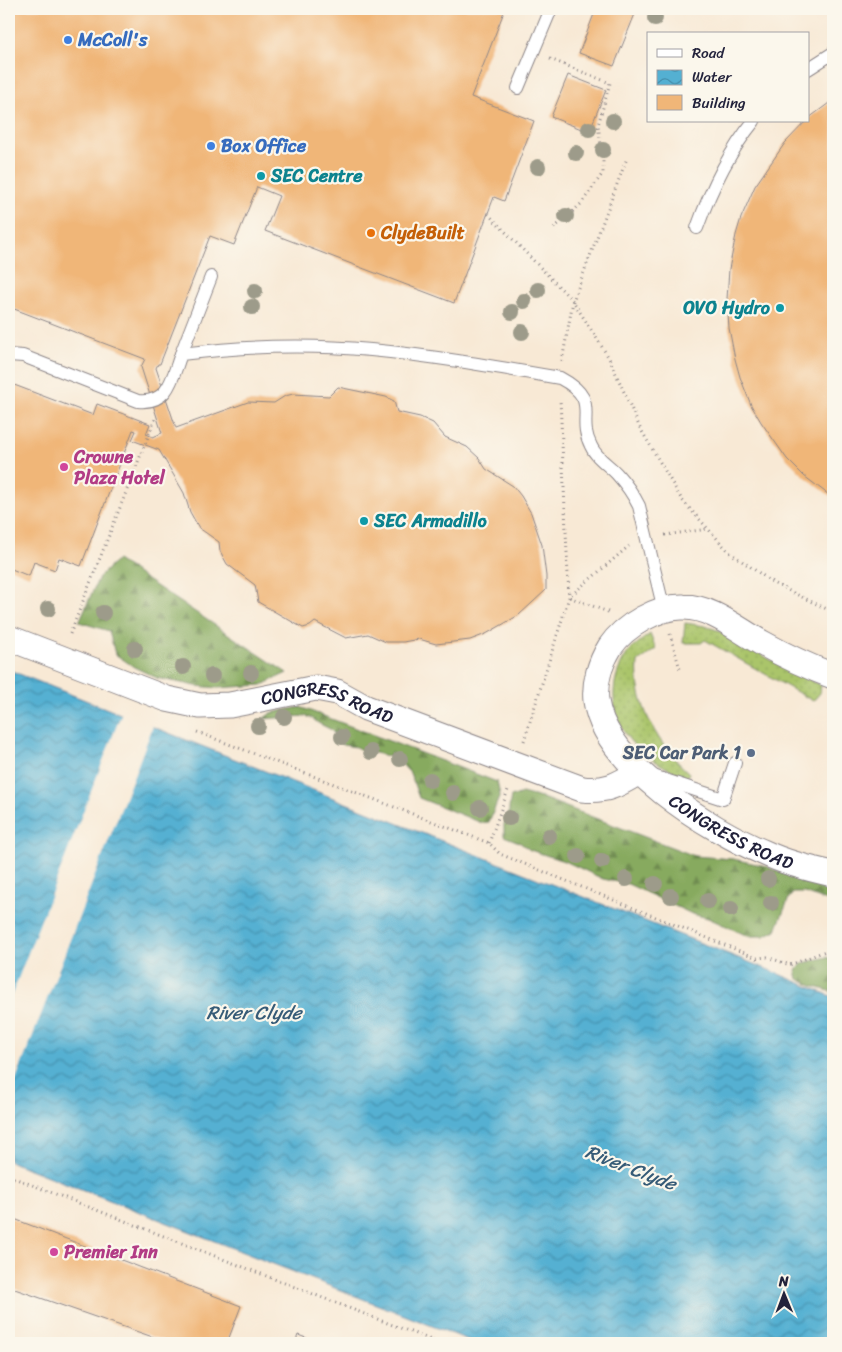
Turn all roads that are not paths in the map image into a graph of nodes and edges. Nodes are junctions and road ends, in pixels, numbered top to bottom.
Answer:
1 (551, 9) edge
2 (833, 52) edge
3 (810, 69) edge
4 (518, 88) dead end
5 (753, 122) edge
6 (697, 228) dead end
7 (211, 277) dead end
8 (9, 354) edge
9 (181, 354) junction
10 (664, 610) junction
11 (9, 638) edge
12 (833, 676) edge
13 (735, 763) dead end
14 (640, 772) junction
15 (833, 874) edge

1 - 4 lane
2 - 3 lane
5 - 6 lane
7 - 9 lane
8 - 9 lane
9 - 10 lane
10 - 12 street, CONGRESS ROAD
10 - 14 street, CONGRESS ROAD
11 - 14 street, CONGRESS ROAD
13 - 14 lane
14 - 15 street, CONGRESS ROAD

